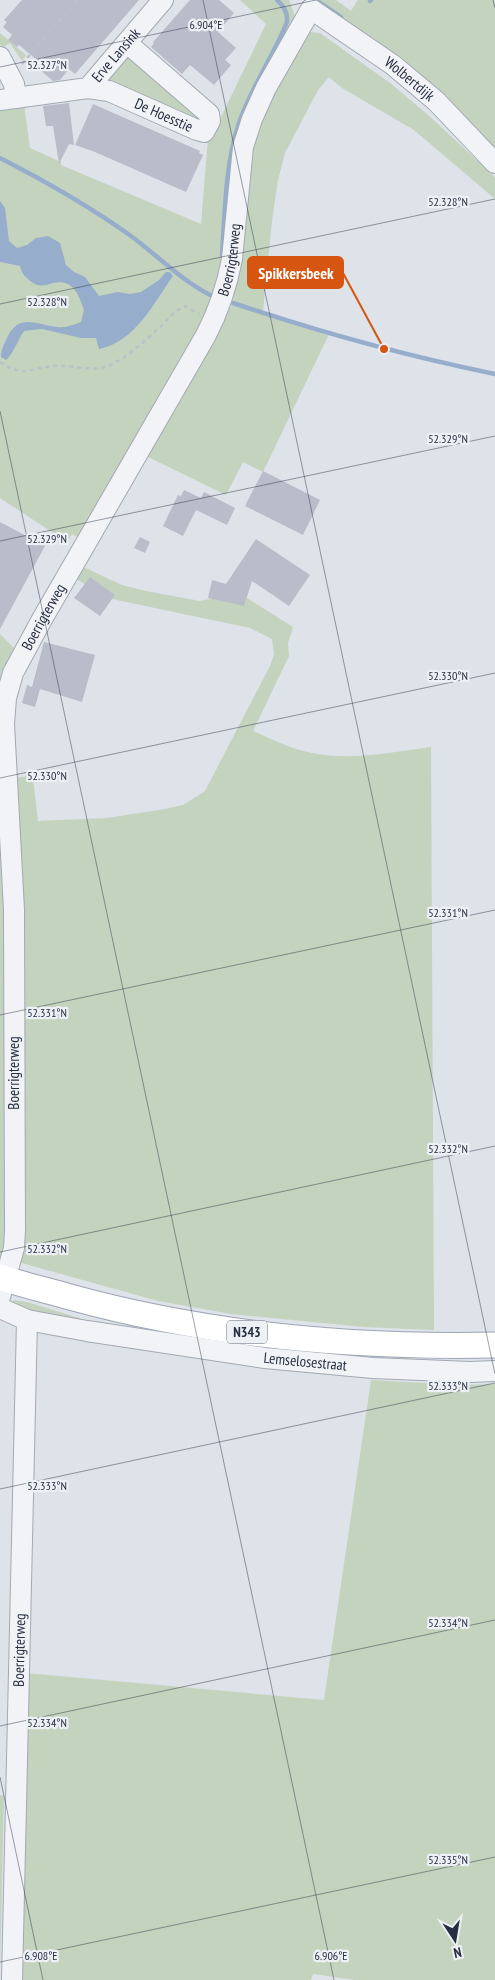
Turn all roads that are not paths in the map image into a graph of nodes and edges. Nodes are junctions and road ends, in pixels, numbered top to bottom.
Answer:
1 (163, 0) edge
2 (310, 9) joint
3 (127, 43) junction
4 (0, 58) edge
5 (88, 88) junction
6 (8, 99) edge
7 (495, 163) edge
8 (2, 1285) edge
9 (0, 1308) edge
10 (28, 1320) junction
11 (495, 1345) edge
12 (495, 1371) edge
13 (12, 1980) edge

1 - 3 street, Erve Lansink
2 - 7 street, Wolbertdijk
2 - 8 street, Boerrigterweg
3 - 5 street, Erve Lansink
3 - 5 street, De Hoesstie
4 - 6 street
5 - 6 street, Erve Lansink
8 - 11 main road, N343
9 - 10 street, Lemselosestraat
10 - 12 street, Lemselosestraat
10 - 13 street, Boerrigterweg

